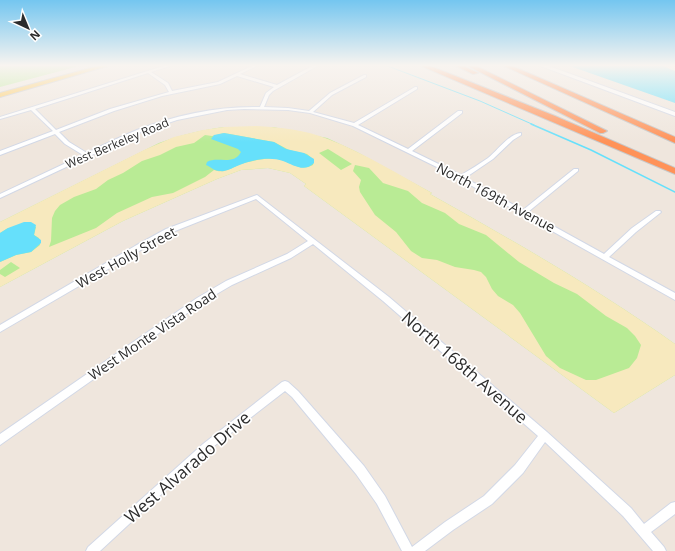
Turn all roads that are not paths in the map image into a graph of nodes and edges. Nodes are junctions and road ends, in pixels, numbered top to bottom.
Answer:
1 (15, 91) edge
2 (88, 91) edge
3 (182, 91) edge
4 (272, 91) edge
5 (337, 91) edge
6 (412, 91) edge
7 (486, 91) edge
8 (514, 91) edge
9 (521, 91) edge
10 (563, 91) edge
11 (577, 91) edge
12 (611, 91) edge
13 (621, 91) edge
14 (171, 93) joint
15 (0, 95) edge
16 (32, 108) junction
17 (262, 108) junction
18 (675, 110) edge
19 (310, 112) junction
20 (460, 112) dead end
21 (675, 114) edge
22 (0, 118) edge
23 (582, 121) junction
24 (355, 125) junction
25 (55, 131) junction
26 (519, 134) dead end
27 (675, 136) edge
28 (675, 140) edge
29 (408, 151) junction
30 (0, 153) edge
31 (86, 155) junction
32 (675, 164) edge
33 (576, 170) dead end
34 (675, 171) edge
35 (461, 178) junction
36 (0, 196) edge
37 (257, 197) joint
38 (524, 212) junction
39 (658, 212) dead end
40 (313, 241) junction
41 (605, 257) junction
42 (675, 297) edge
43 (0, 329) edge
44 (544, 436) junction
45 (0, 440) edge
46 (675, 507) edge
47 (644, 531) junction
48 (92, 551) edge
49 (408, 551) edge
50 (416, 551) edge
51 (660, 551) edge

1 - 15 main road
2 - 16 street
3 - 14 street
4 - 17 street
5 - 19 street
6 - 24 street
7 - 34 highway
8 - 23 highway
9 - 23 highway
10 - 28 highway
11 - 27 highway
12 - 21 main road
13 - 18 main road
14 - 25 street
16 - 22 street
16 - 25 street
17 - 19 street, West Berkeley Road
17 - 31 street, West Berkeley Road
19 - 24 street, North 169th Avenue
20 - 29 street
23 - 32 highway
24 - 29 street, North 169th Avenue
25 - 30 street
25 - 31 street
26 - 35 street
29 - 35 street, North 169th Avenue
31 - 36 street, West Berkeley Road
33 - 38 street
35 - 38 street, North 169th Avenue
37 - 40 street, North 168th Avenue
37 - 43 street, West Holly Street
38 - 41 street, North 169th Avenue
39 - 41 street
40 - 44 street, North 168th Avenue
40 - 45 street, West Monte Vista Road
41 - 42 street, North 169th Avenue
44 - 47 street, North 168th Avenue
44 - 50 street
46 - 47 street
47 - 51 street, North 168th Avenue
48 - 49 street, West Alvarado Drive

